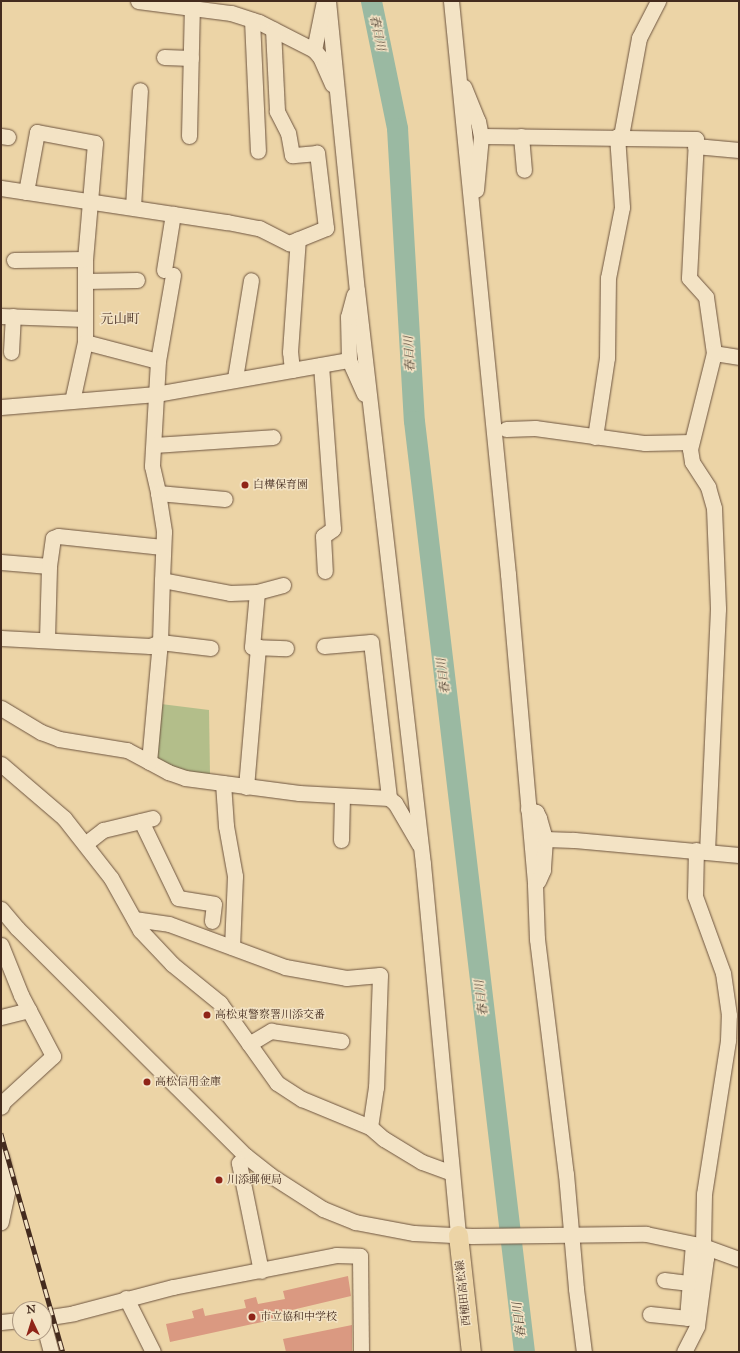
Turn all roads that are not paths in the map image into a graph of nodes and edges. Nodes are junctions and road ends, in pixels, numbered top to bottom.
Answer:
1 (138, 1) edge
2 (324, 1) edge
3 (328, 1) edge
4 (451, 1) edge
5 (658, 1) edge
6 (174, 3) edge
7 (192, 8) junction
8 (252, 20) junction
9 (273, 29) junction
10 (314, 50) junction
11 (164, 57) dead end
12 (191, 58) junction
13 (458, 73) junction
14 (140, 90) dead end
15 (338, 98) junction
16 (189, 136) dead end
17 (481, 136) junction
18 (521, 136) junction
19 (619, 136) junction
20 (695, 146) junction
21 (739, 150) edge
22 (258, 151) dead end
23 (524, 170) dead end
24 (1, 188) edge
25 (26, 192) junction
26 (89, 201) junction
27 (470, 201) junction
28 (133, 207) junction
29 (173, 214) junction
30 (298, 239) junction
31 (86, 258) junction
32 (14, 260) dead end
33 (137, 280) dead end
34 (251, 280) dead end
35 (85, 281) junction
36 (357, 290) junction
37 (7, 316) edge
38 (85, 319) junction
39 (85, 342) junction
40 (11, 352) dead end
41 (714, 353) junction
42 (739, 357) edge
43 (349, 360) junction
44 (158, 361) junction
45 (321, 365) junction
46 (292, 370) junction
47 (236, 378) junction
48 (489, 392) junction
49 (156, 394) junction
50 (72, 401) junction
51 (1, 407) edge
52 (370, 409) junction
53 (506, 429) junction
54 (273, 437) dead end
55 (595, 437) junction
56 (691, 442) junction
57 (154, 444) junction
58 (498, 476) junction
59 (158, 494) junction
60 (225, 499) dead end
61 (162, 547) junction
62 (1, 562) edge
63 (49, 566) junction
64 (325, 571) dead end
65 (162, 580) junction
66 (283, 585) dead end
67 (257, 592) junction
68 (1, 638) edge
69 (47, 639) junction
70 (160, 642) junction
71 (324, 646) dead end
72 (258, 647) junction
73 (211, 648) dead end
74 (286, 648) dead end
75 (1, 708) edge
76 (149, 762) junction
77 (1, 764) edge
78 (223, 783) junction
79 (246, 787) junction
80 (342, 796) junction
81 (389, 798) junction
82 (528, 809) junction
83 (545, 839) junction
84 (342, 840) dead end
85 (85, 844) junction
86 (420, 845) junction
87 (702, 850) junction
88 (739, 855) edge
89 (535, 885) junction
90 (1, 909) edge
91 (134, 919) junction
92 (212, 921) dead end
93 (1, 945) edge
94 (232, 947) junction
95 (29, 1010) junction
96 (1, 1017) edge
97 (341, 1041) dead end
98 (734, 1041) edge
99 (249, 1044) junction
100 (1, 1107) edge
101 (370, 1127) junction
102 (1, 1156) edge
103 (246, 1156) junction
104 (452, 1173) junction
105 (4, 1178) edge
106 (1, 1222) edge
107 (568, 1234) junction
108 (465, 1235) junction
109 (698, 1245) junction
110 (739, 1259) edge
111 (261, 1271) junction
112 (664, 1280) dead end
113 (690, 1283) junction
114 (126, 1298) junction
115 (650, 1314) dead end
116 (52, 1317) edge
117 (12, 1321) edge
118 (1, 1322) edge
119 (48, 1341) edge
120 (51, 1352) edge
121 (153, 1352) edge
122 (361, 1352) edge
123 (471, 1352) edge
124 (584, 1352) edge
125 (684, 1352) edge

1 - 6 street
2 - 10 street
3 - 15 street
4 - 13 street
5 - 19 street
6 - 7 street
7 - 8 street
7 - 12 street
8 - 9 street
8 - 22 street
9 - 10 street
9 - 30 street
10 - 15 street
11 - 12 street
12 - 16 street
13 - 17 street
13 - 27 street
14 - 28 street
15 - 36 street
17 - 18 street
17 - 27 street
18 - 19 street
18 - 23 street
19 - 20 street
19 - 55 street
20 - 21 street
20 - 41 street
24 - 25 street
25 - 26 street
25 - 26 street
26 - 28 street
26 - 31 street
27 - 48 street
28 - 29 street
29 - 30 street
29 - 44 street
30 - 46 street
31 - 32 street
31 - 35 street
33 - 35 street
34 - 47 street
35 - 38 street
36 - 43 street
36 - 52 street
37 - 38 street
37 - 40 street
38 - 39 street
39 - 44 street
39 - 50 street
41 - 42 street
41 - 56 street
43 - 45 street
43 - 52 street
44 - 49 street
45 - 46 street
45 - 64 street
46 - 47 street
47 - 49 street
48 - 53 street
48 - 58 street
49 - 50 street
49 - 57 street
50 - 51 street
52 - 86 street
53 - 55 street
53 - 58 street
54 - 57 street
55 - 56 street
56 - 87 street
57 - 59 street
58 - 82 street
59 - 60 street
59 - 61 street
61 - 63 street
61 - 65 street
62 - 63 street
63 - 69 street
65 - 67 street
65 - 70 street
66 - 67 street
67 - 72 street
68 - 69 street
69 - 70 street
70 - 73 street
70 - 76 street
71 - 81 street
72 - 74 street
72 - 79 street
75 - 76 street
76 - 78 street
77 - 85 street
78 - 79 street
78 - 94 street
79 - 80 street
80 - 81 street
80 - 84 street
81 - 86 street
82 - 83 street
82 - 89 street
83 - 87 street
83 - 89 street
85 - 91 street
85 - 92 street
86 - 104 street
87 - 88 street
87 - 98 street
89 - 107 street
90 - 103 street
91 - 94 street
91 - 99 street
93 - 95 street
94 - 101 street
95 - 96 street
95 - 100 street
97 - 99 street
98 - 109 street
99 - 101 street
101 - 104 street
102 - 105 street
103 - 108 street
103 - 111 street
104 - 108 street
105 - 106 street
107 - 108 street
107 - 109 street
107 - 124 street
108 - 123 main road, 西植田高松線
109 - 110 street
109 - 113 street
109 - 125 street
111 - 114 street
111 - 122 street
112 - 113 street
113 - 115 street
114 - 116 street
114 - 121 street
117 - 118 street
119 - 120 street

